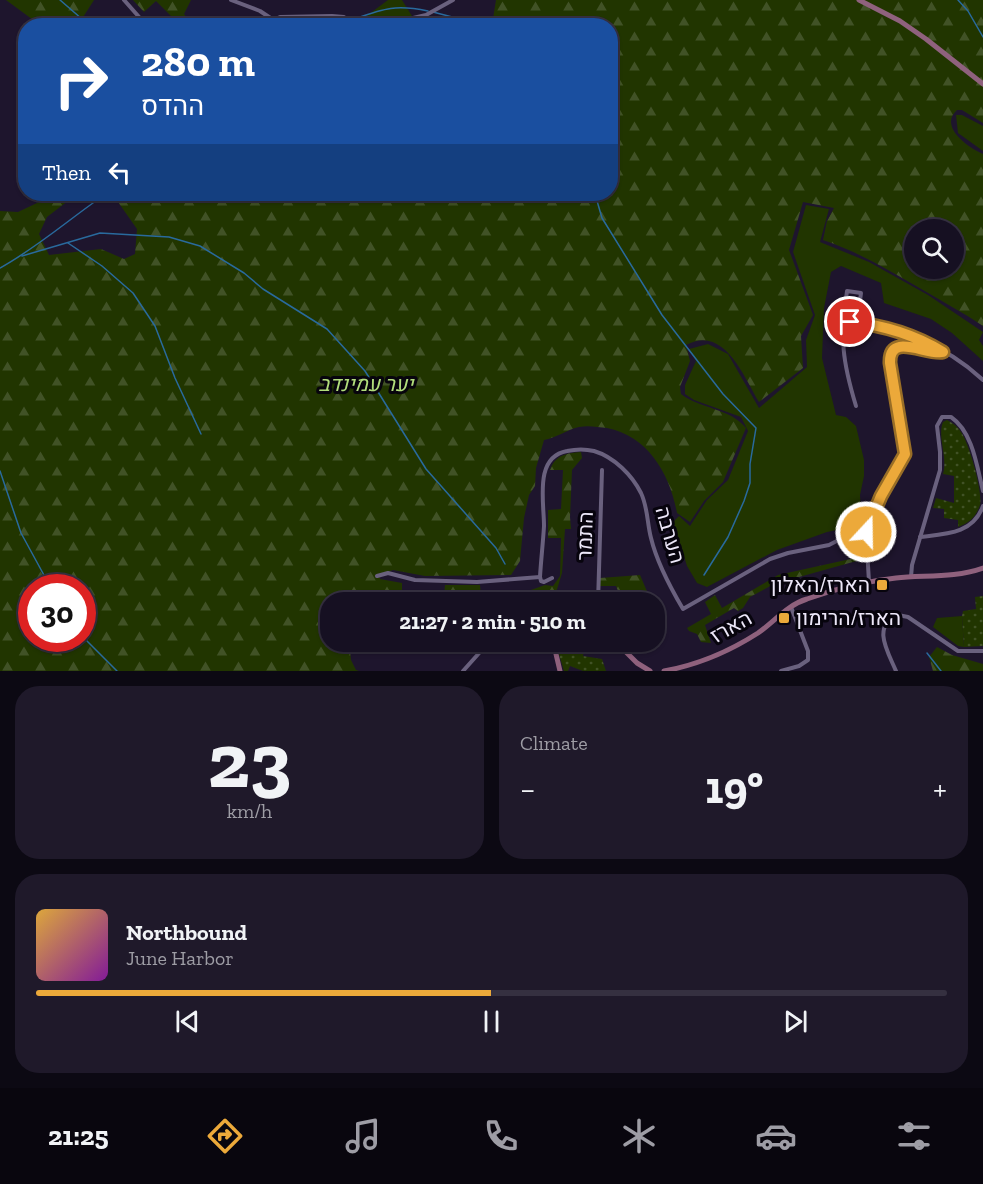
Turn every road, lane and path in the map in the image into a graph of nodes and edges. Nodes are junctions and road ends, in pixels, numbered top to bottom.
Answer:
1 (124, 0) edge
2 (231, 0) edge
3 (453, 0) edge
4 (859, 0) edge
5 (140, 18) edge
6 (270, 18) edge
7 (278, 18) edge
8 (348, 18) edge
9 (413, 18) edge
10 (983, 84) edge
11 (842, 323) junction
12 (857, 323) junction
13 (943, 352) junction
14 (983, 380) edge
15 (856, 406) dead end
16 (602, 470) dead end
17 (983, 491) edge
18 (983, 506) edge
19 (867, 530) junction
20 (920, 537) junction
21 (983, 568) edge
22 (377, 576) dead end
23 (540, 577) junction
24 (911, 577) junction
25 (552, 578) dead end
26 (869, 582) junction
27 (598, 592) edge
28 (791, 606) junction
29 (983, 651) edge
30 (480, 652) edge
31 (556, 652) edge
32 (627, 652) edge
33 (646, 670) edge
34 (463, 671) edge
35 (560, 671) edge
36 (664, 671) edge
37 (781, 671) edge
38 (896, 671) edge

1 - 5 street
2 - 6 street
3 - 9 street
4 - 10 street
7 - 8 street
11 - 12 street
11 - 12 street
11 - 15 street
12 - 13 street
13 - 14 street
13 - 19 street
16 - 27 street, התמר
17 - 20 street
18 - 20 street
19 - 23 street, הערבה
19 - 26 street
20 - 24 street
21 - 24 street, הארז
22 - 23 street
23 - 25 street
24 - 26 street, הארז
26 - 28 street, הארז
28 - 36 street, הארז
28 - 37 street
29 - 38 street
30 - 34 street
31 - 35 street
32 - 33 street

